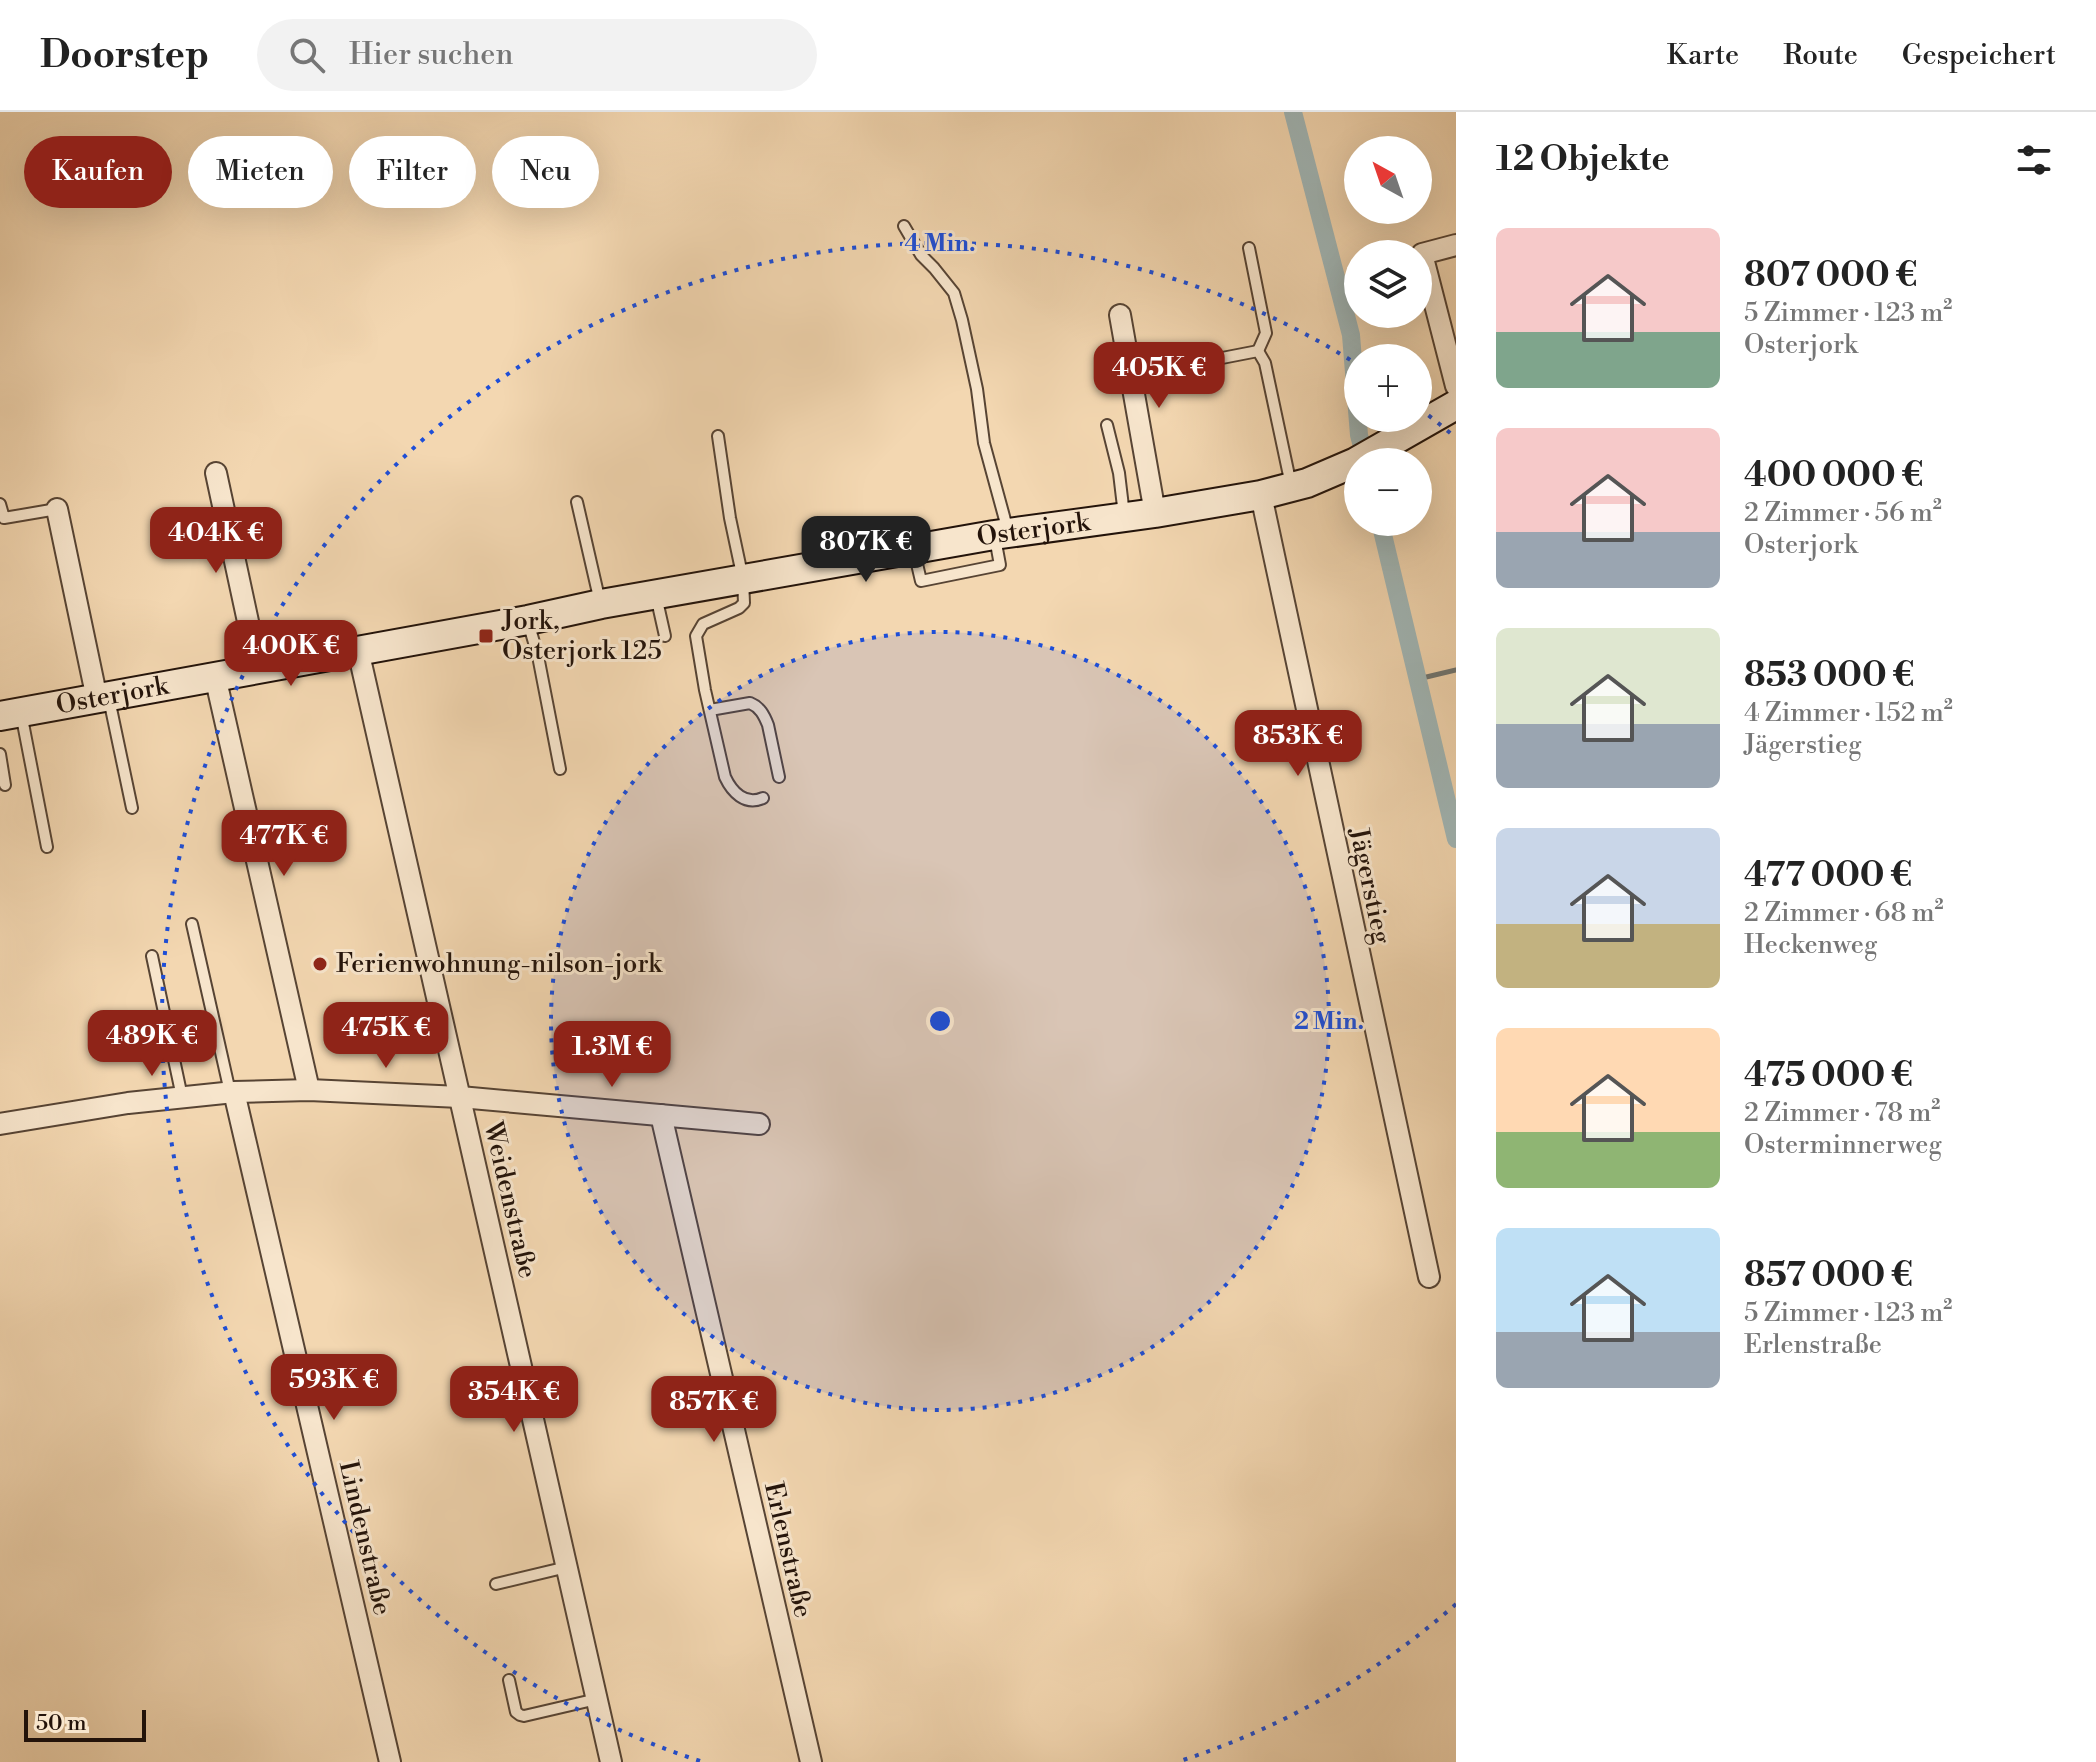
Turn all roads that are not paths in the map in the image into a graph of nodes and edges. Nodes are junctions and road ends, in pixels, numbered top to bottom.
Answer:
1 (904, 226) dead end
2 (1456, 245) edge
3 (1249, 248) dead end
4 (1120, 315) dead end
5 (1258, 351) junction
6 (1222, 358) dead end
7 (1456, 386) edge
8 (1456, 405) edge
9 (1107, 425) dead end
10 (718, 436) dead end
11 (1381, 448) edge
12 (1344, 466) edge
13 (216, 473) dead end
14 (1291, 487) junction
15 (1261, 495) junction
16 (577, 502) dead end
17 (0, 504) edge
18 (57, 509) joint
19 (1155, 513) junction
20 (1124, 517) junction
21 (1001, 534) junction
22 (743, 579) junction
23 (656, 594) junction
24 (601, 604) junction
25 (528, 620) junction
26 (665, 636) dead end
27 (358, 650) junction
28 (258, 668) junction
29 (215, 676) junction
30 (103, 698) junction
31 (710, 710) junction
32 (10, 714) edge
33 (0, 754) edge
34 (560, 769) dead end
35 (779, 777) dead end
36 (5, 785) dead end
37 (763, 798) dead end
38 (132, 808) dead end
39 (47, 847) dead end
40 (192, 924) dead end
41 (152, 956) dead end
42 (309, 1090) junction
43 (232, 1092) junction
44 (182, 1097) junction
45 (460, 1097) junction
46 (661, 1115) junction
47 (0, 1124) edge
48 (759, 1124) dead end
49 (1429, 1277) dead end
50 (567, 1567) junction
51 (496, 1584) dead end
52 (509, 1680) dead end
53 (597, 1699) junction
54 (390, 1762) edge
55 (611, 1762) edge
56 (811, 1762) edge

1 - 21 lane
2 - 7 street
3 - 5 lane
4 - 19 street
5 - 6 lane
5 - 14 lane
8 - 11 main road, Osterjork
9 - 20 lane
10 - 22 lane
12 - 14 main road, Osterjork
13 - 28 street
14 - 15 main road, Osterjork
15 - 19 main road, Osterjork
15 - 49 street, Jägerstieg
16 - 24 lane
17 - 18 lane
18 - 30 street
19 - 20 main road, Osterjork
20 - 21 main road, Osterjork
21 - 22 main road, Osterjork
22 - 23 main road, Osterjork
22 - 31 lane
23 - 24 main road, Osterjork
23 - 26 lane
24 - 25 main road, Osterjork
25 - 27 main road, Osterjork
25 - 34 lane
27 - 28 main road, Osterjork
27 - 45 street, Weidenstraße
28 - 29 main road, Osterjork
29 - 30 main road, Osterjork
29 - 42 street
30 - 32 main road, Osterjork
30 - 38 lane
31 - 35 lane
31 - 37 lane
32 - 39 lane
33 - 36 lane
40 - 43 lane
41 - 44 lane
42 - 43 street
42 - 45 street
43 - 44 street
43 - 54 street, Lindenstraße
44 - 47 street
45 - 46 street
45 - 50 street, Weidenstraße
46 - 48 street
46 - 56 street, Erlenstraße
50 - 51 lane
50 - 53 street, Weidenstraße
52 - 53 lane
53 - 55 street, Weidenstraße

